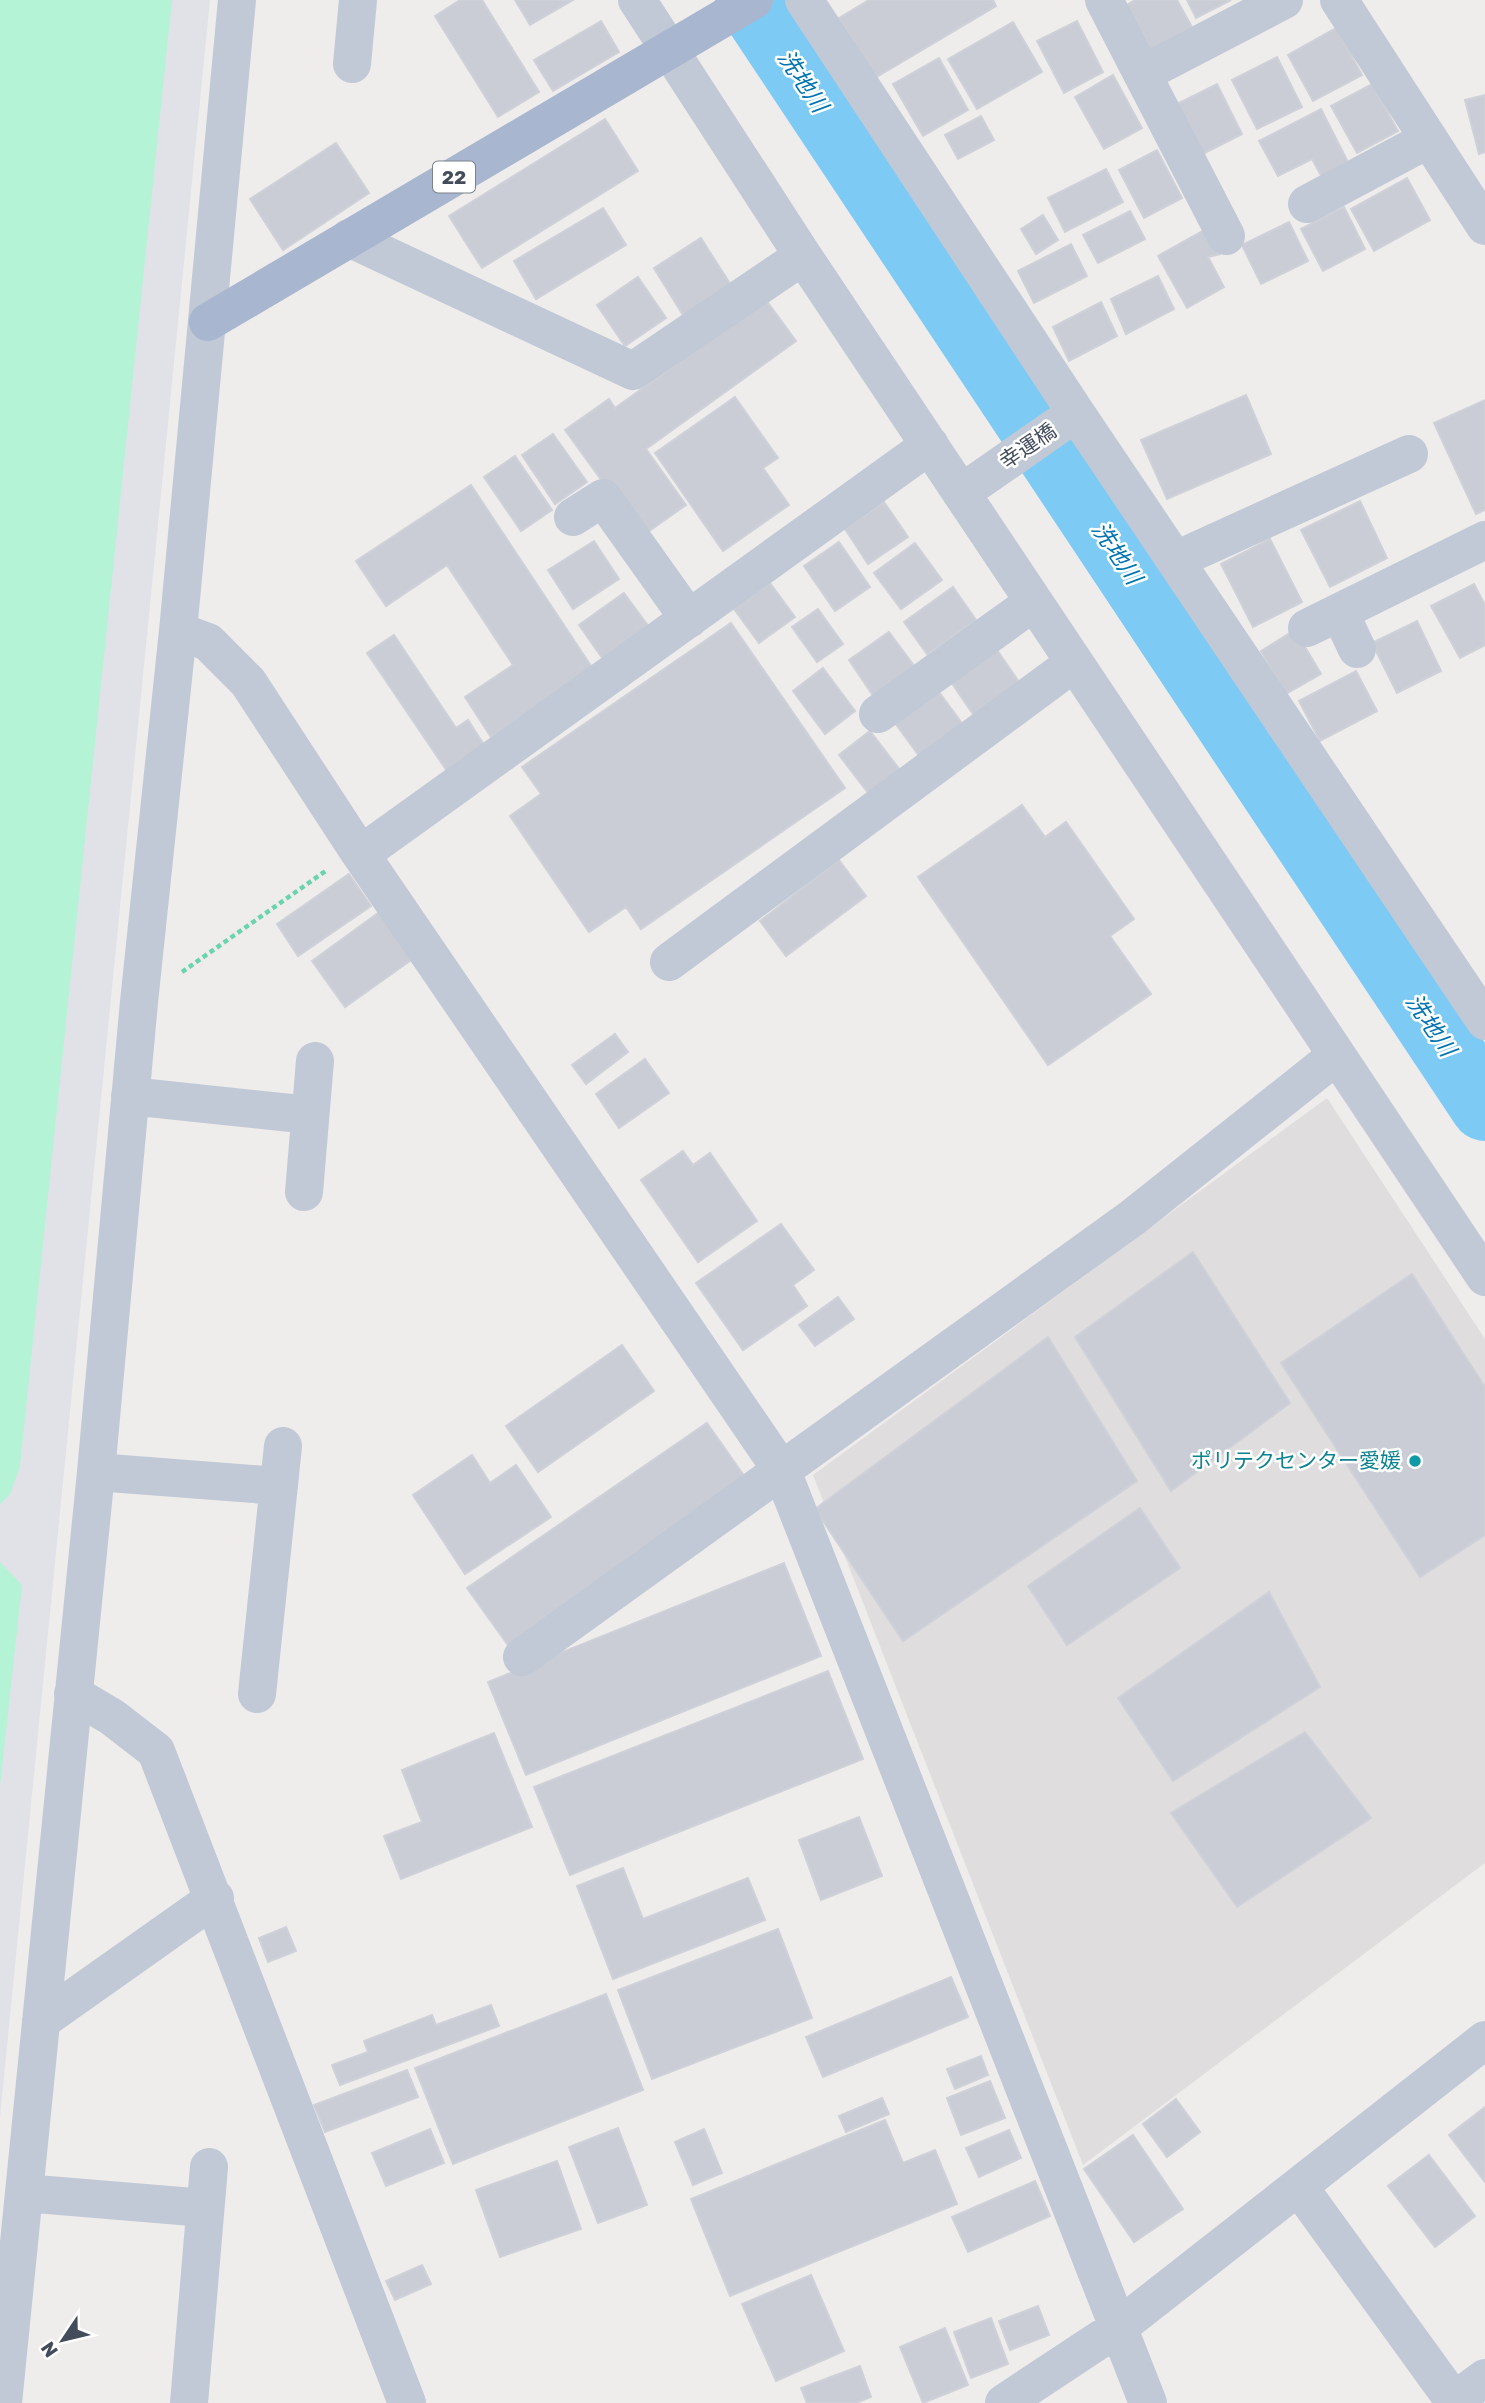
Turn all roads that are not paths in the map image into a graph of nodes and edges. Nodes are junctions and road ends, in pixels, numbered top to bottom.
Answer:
1 (237, 0) edge
2 (359, 0) edge
3 (637, 0) edge
4 (754, 0) edge
5 (804, 0) edge
6 (1104, 0) edge
7 (1284, 0) edge
8 (1339, 0) edge
9 (685, 41) junction
10 (352, 64) dead end
11 (1142, 74) junction
12 (1429, 139) junction
13 (1473, 185) edge
14 (1307, 204) dead end
15 (1207, 221) dead end
16 (1485, 226) edge
17 (349, 238) junction
18 (803, 256) junction
19 (208, 321) junction
20 (1071, 417) junction
21 (930, 445) junction
22 (1409, 454) dead end
23 (975, 482) junction
24 (573, 517) dead end
25 (1485, 540) edge
26 (1176, 560) junction
27 (1034, 602) junction
28 (688, 619) junction
29 (178, 631) junction
30 (1357, 649) dead end
31 (1074, 663) junction
32 (878, 714) dead end
33 (359, 851) junction
34 (669, 962) dead end
35 (1485, 1021) edge
36 (1336, 1056) junction
37 (315, 1061) dead end
38 (130, 1096) junction
39 (310, 1115) junction
40 (304, 1192) dead end
41 (1485, 1277) edge
42 (283, 1446) dead end
43 (782, 1471) junction
44 (96, 1472) junction
45 (279, 1486) junction
46 (522, 1657) dead end
47 (73, 1694) junction
48 (257, 1694) dead end
49 (215, 1898) junction
50 (41, 2021) junction
51 (1485, 2040) edge
52 (209, 2167) dead end
53 (1299, 2187) junction
54 (24, 2193) junction
55 (205, 2208) junction
56 (1119, 2327) junction
57 (1485, 2378) edge
58 (1452, 2402) edge
59 (3, 2403) edge
60 (189, 2403) edge
61 (407, 2403) edge
62 (1004, 2403) edge
63 (1148, 2403) edge

1 - 19 street
2 - 10 street
3 - 9 street
4 - 9 main road, 22
5 - 20 street
6 - 11 street
7 - 11 street
8 - 12 street
9 - 17 main road, 22
9 - 18 street
11 - 15 street
12 - 13 street
12 - 14 street
13 - 16 street
17 - 18 street
17 - 19 main road, 22
18 - 21 street
19 - 29 street
20 - 23 street, 幸運橋
20 - 26 street
21 - 23 street
21 - 28 street
22 - 26 street
23 - 27 street
24 - 28 street
25 - 30 street
26 - 35 street
27 - 31 street
27 - 32 street
28 - 33 street
29 - 33 street
29 - 38 street
31 - 34 street
31 - 36 street
33 - 43 street
36 - 41 street
36 - 43 street
37 - 39 street
38 - 39 street
38 - 44 street
39 - 40 street
42 - 45 street
43 - 46 street
43 - 56 street
44 - 45 street
44 - 47 street
45 - 48 street
47 - 49 street
47 - 50 street
49 - 50 street
49 - 61 street
50 - 54 street
51 - 53 street
52 - 55 street
53 - 56 street
53 - 58 street
54 - 55 street
54 - 59 street
55 - 60 street
56 - 62 street
56 - 63 street
57 - 58 street

